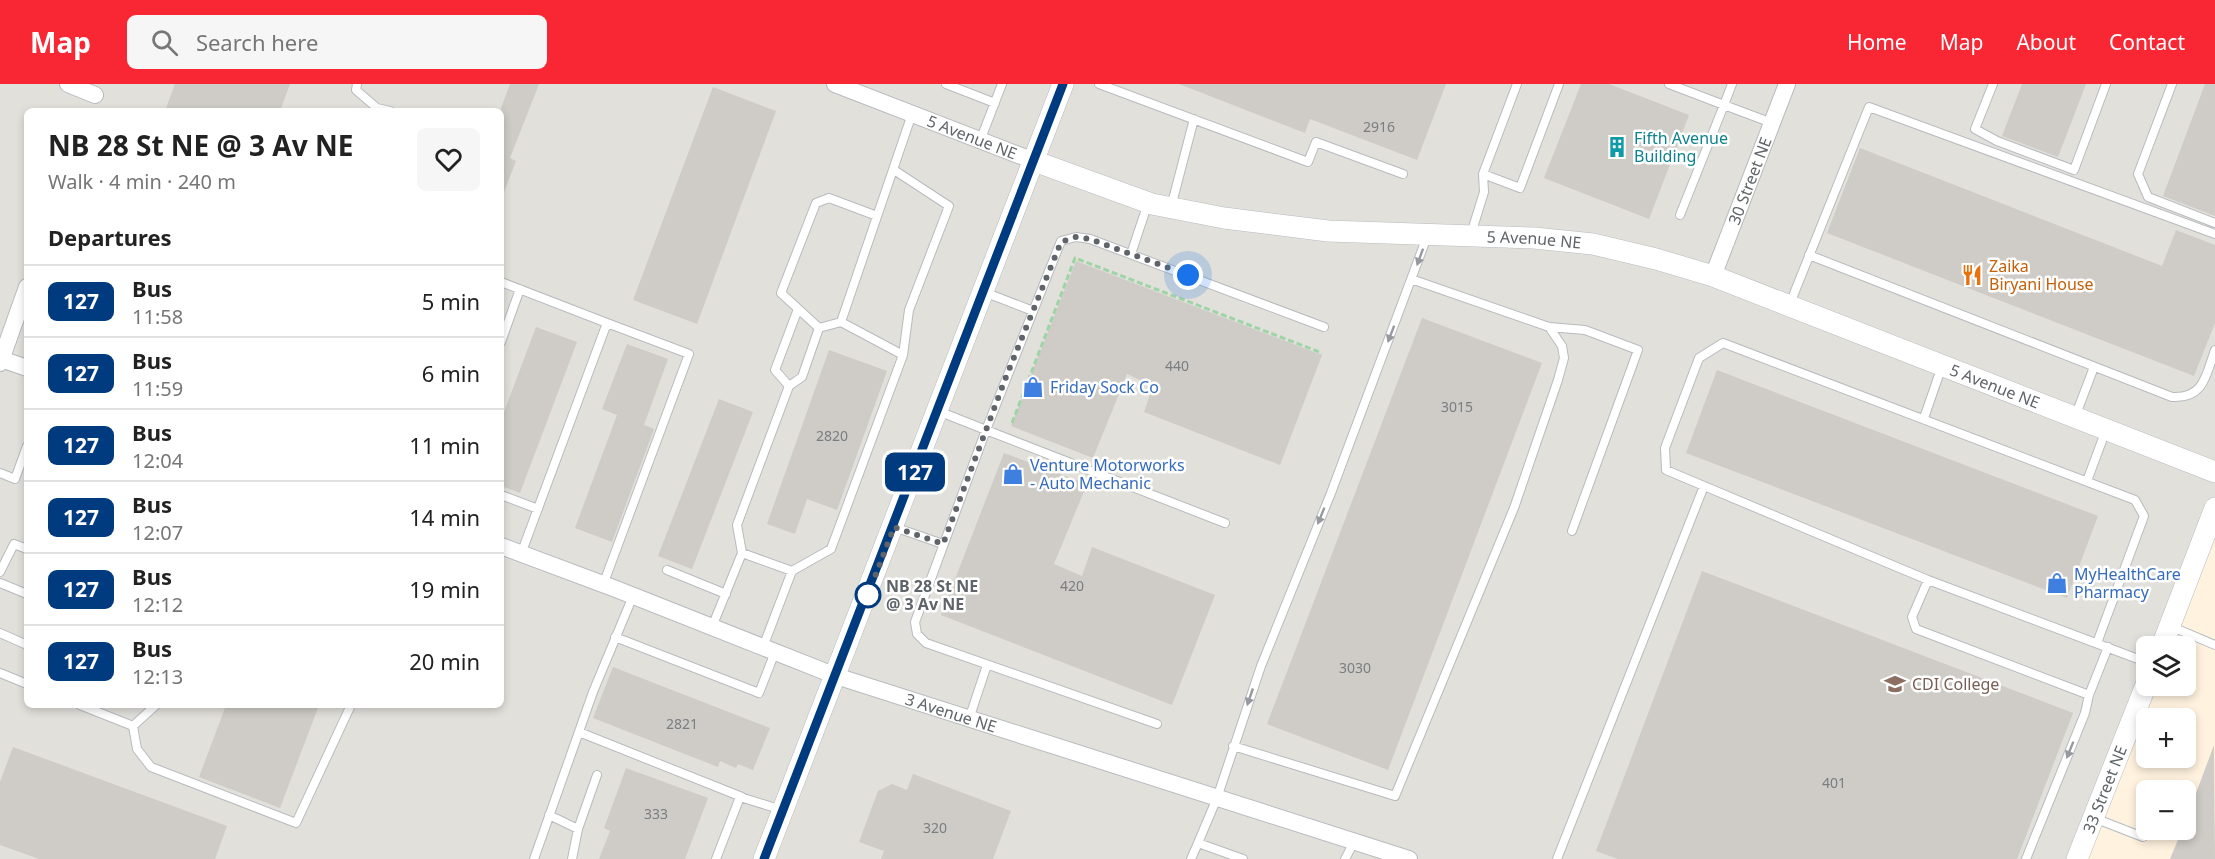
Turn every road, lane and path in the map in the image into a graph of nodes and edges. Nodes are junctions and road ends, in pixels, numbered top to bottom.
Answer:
1 (68, 84) edge
2 (357, 84) edge
3 (835, 84) edge
4 (946, 84) edge
5 (1002, 84) edge
6 (1063, 84) edge
7 (1099, 84) edge
8 (1517, 84) edge
9 (1559, 84) edge
10 (1669, 84) edge
11 (1731, 84) edge
12 (1787, 84) edge
13 (1993, 84) edge
14 (2106, 84) edge
15 (2172, 84) edge
16 (1117, 87) edge
17 (98, 89) edge
18 (994, 103) junction
19 (1724, 105) junction
20 (91, 108) edge
21 (377, 108) edge
22 (912, 114) junction
23 (1194, 119) junction
24 (1772, 123) junction
25 (980, 141) junction
26 (1034, 161) junction
27 (894, 170) junction
28 (1403, 174) dead end
29 (1483, 174) junction
30 (1148, 202) junction
31 (1170, 208) junction
32 (1680, 215) dead end
33 (877, 216) junction
34 (2215, 223) edge
35 (1428, 234) junction
36 (2215, 234) edge
37 (1471, 235) junction
38 (1131, 254) junction
39 (1809, 255) junction
40 (1713, 276) junction
41 (1412, 279) junction
42 (504, 283) edge
43 (520, 289) junction
44 (984, 291) junction
45 (24, 298) edge
46 (1789, 306) junction
47 (798, 309) junction
48 (1033, 311) junction
49 (841, 322) junction
50 (607, 323) junction
51 (1324, 327) dead end
52 (1549, 327) junction
53 (819, 328) junction
54 (504, 334) edge
55 (2215, 350) edge
56 (1322, 353) dead end
57 (903, 355) junction
58 (1, 361) edge
59 (1942, 365) junction
60 (24, 367) edge
61 (2094, 367) junction
62 (789, 386) junction
63 (938, 411) junction
64 (2075, 417) junction
65 (1924, 418) junction
66 (1012, 423) dead end
67 (986, 430) junction
68 (2106, 430) junction
69 (24, 454) edge
70 (2215, 472) edge
71 (0, 473) edge
72 (2087, 481) junction
73 (1704, 486) junction
74 (504, 496) edge
75 (2215, 508) edge
76 (537, 509) junction
77 (1225, 523) dead end
78 (894, 527) junction
79 (1572, 531) dead end
80 (943, 544) junction
81 (504, 547) edge
82 (24, 548) edge
83 (742, 553) junction
84 (521, 554) junction
85 (667, 570) dead end
86 (792, 571) junction
87 (0, 572) edge
88 (1928, 580) junction
89 (0, 583) edge
90 (603, 585) junction
91 (24, 593) edge
92 (726, 594) junction
93 (633, 596) junction
94 (2169, 626) junction
95 (712, 627) junction
96 (0, 633) edge
97 (2166, 636) edge
98 (615, 638) junction
99 (2097, 643) junction
100 (24, 644) edge
101 (2215, 645) edge
102 (2108, 647) junction
103 (769, 650) junction
104 (2136, 658) edge
105 (987, 665) junction
106 (0, 673) edge
107 (836, 676) junction
108 (24, 683) edge
109 (2089, 695) junction
110 (2142, 696) edge
111 (88, 708) edge
112 (153, 708) edge
113 (350, 708) edge
114 (969, 719) junction
115 (1157, 724) dead end
116 (133, 726) junction
117 (579, 732) junction
118 (1233, 746) junction
119 (597, 775) dead end
120 (742, 797) junction
121 (1217, 798) junction
122 (783, 811) junction
123 (549, 815) junction
124 (2094, 818) junction
125 (578, 829) junction
126 (2136, 834) edge
127 (1354, 842) junction
128 (1198, 843) junction
129 (1560, 858) edge
130 (534, 859) edge
131 (572, 859) edge
132 (716, 859) edge
133 (765, 859) edge
134 (1191, 859) edge
135 (1243, 859) edge
136 (1345, 859) edge
137 (1409, 859) edge
138 (2026, 859) edge
139 (2077, 859) edge

1 - 17 street
2 - 21 lane
3 - 22 street, 5 Avenue NE
4 - 18 lane
5 - 18 lane
6 - 26 street
7 - 16 lane
8 - 29 lane
9 - 29 lane
10 - 19 lane
11 - 19 lane
12 - 24 street, 30 Street NE
13 - 14 lane
15 - 34 lane
16 - 23 lane
17 - 20 street
18 - 25 lane
19 - 24 lane
19 - 32 lane
22 - 25 street, 5 Avenue NE
22 - 27 lane
23 - 28 lane
23 - 31 lane
24 - 40 street, 30 Street NE
25 - 26 street, 5 Avenue NE
26 - 30 street, 5 Avenue NE
26 - 44 street
27 - 33 lane
27 - 57 lane
29 - 37 lane
30 - 31 street, 5 Avenue NE
30 - 38 lane
31 - 35 street, 5 Avenue NE
33 - 47 lane
33 - 49 lane
35 - 37 street, 5 Avenue NE
35 -> 41 lane
36 - 39 lane
37 - 40 street, 5 Avenue NE
38 - 48 lane
38 - 51 lane
39 - 46 lane
39 - 61 lane
40 - 46 street, 5 Avenue NE
41 - 52 lane
41 -> 118 lane
42 - 43 lane
43 - 50 lane
43 - 54 lane
44 - 48 lane
44 - 63 street
45 - 58 street
46 - 59 street, 5 Avenue NE
47 - 53 lane
47 - 62 lane
48 - 67 lane
49 - 53 lane
49 - 57 lane
50 - 76 lane
50 - 90 lane
52 - 79 lane
52 - 118 lane
53 - 62 lane
55 - 61 lane
56 - 66 path
57 - 86 lane
58 - 60 street
59 - 64 street, 5 Avenue NE
59 - 65 lane
61 - 64 lane
62 - 83 lane
63 - 67 lane
63 - 78 street
64 - 68 street, 5 Avenue NE
65 - 72 lane
65 - 73 lane
67 - 77 lane
67 - 80 lane
68 - 70 street, 5 Avenue NE
68 - 72 lane
69 - 71 lane
72 - 99 lane
73 - 88 lane
73 - 129 lane
74 - 76 lane
75 - 94 street
76 - 84 lane
78 - 80 lane
78 - 107 street
80 - 105 lane
81 - 84 street, 3 Avenue NE
82 - 87 lane
83 - 86 lane
83 - 92 lane
84 - 90 street, 3 Avenue NE
85 - 92 lane
86 - 103 lane
88 - 99 lane
88 - 109 lane
89 - 91 lane
90 - 93 street, 3 Avenue NE
92 - 95 lane
93 - 95 street, 3 Avenue NE
93 - 98 lane
94 - 97 street
94 - 101 lane
95 - 103 street, 3 Avenue NE
96 - 100 lane
98 - 103 lane
98 - 117 lane
99 - 102 lane
102 - 104 lane
102 - 109 lane
103 - 107 street, 3 Avenue NE
105 - 114 lane
105 - 115 lane
106 - 108 lane
107 - 114 street, 3 Avenue NE
107 - 122 street
109 -> 138 lane
110 - 124 street, 33 Street NE
111 - 116 lane
112 - 116 lane
113 - 116 lane
114 - 121 street, 3 Avenue NE
117 - 120 lane
117 - 123 lane
118 - 121 lane
119 - 125 lane
120 - 122 lane
120 - 132 lane
121 - 127 street, 3 Avenue NE
121 - 128 lane
122 - 133 street
123 - 125 lane
123 - 130 lane
124 - 126 lane
124 - 139 street, 33 Street NE
125 - 131 lane
127 - 136 lane
127 - 137 street, 3 Avenue NE
128 - 134 lane
128 - 135 lane

